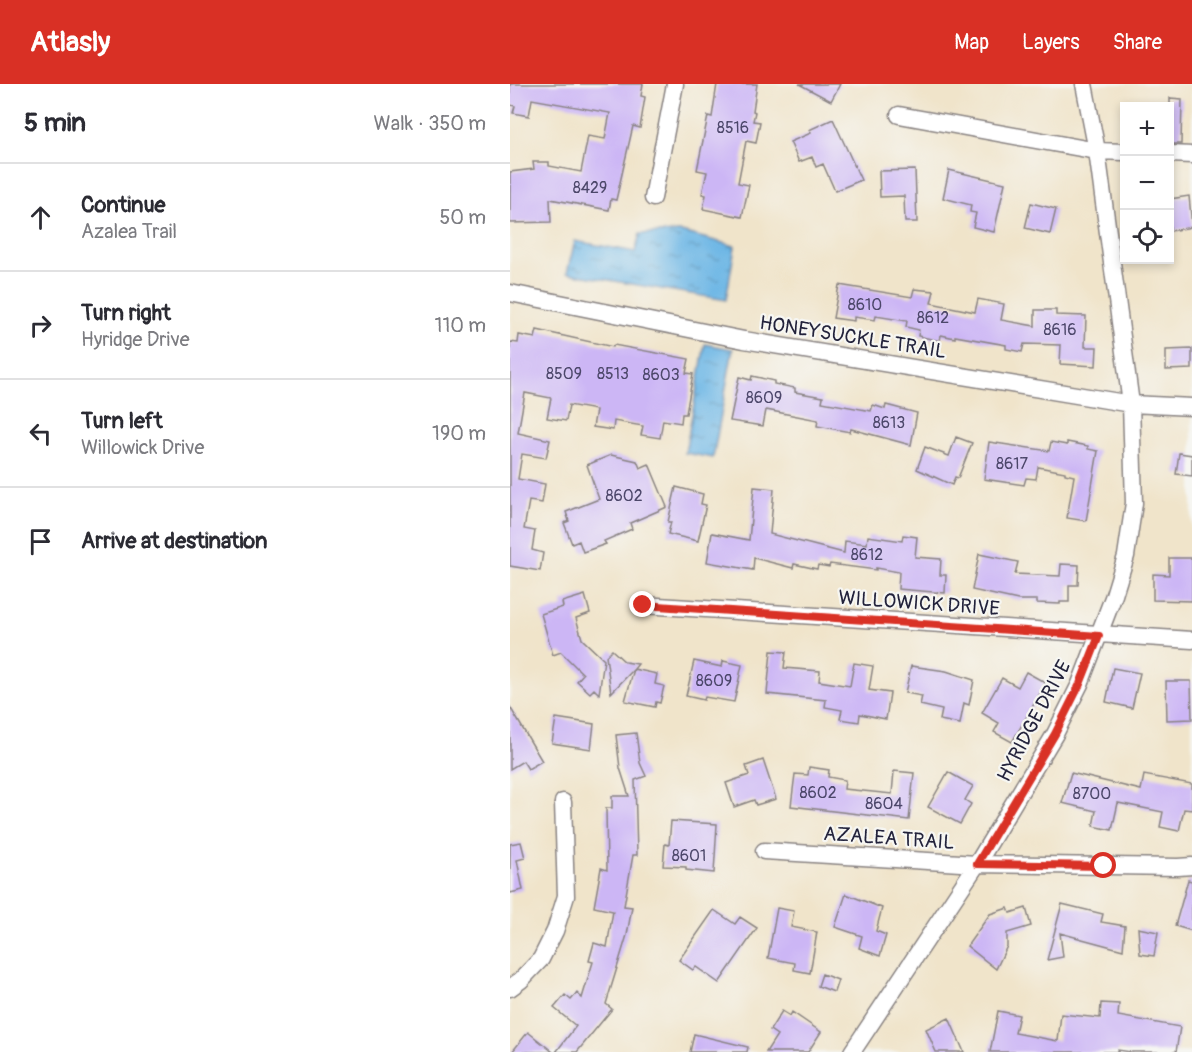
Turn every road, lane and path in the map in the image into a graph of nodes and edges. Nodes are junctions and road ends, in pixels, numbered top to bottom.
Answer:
1 (675, 84) edge
2 (1084, 84) edge
3 (899, 115) dead end
4 (1097, 151) junction
5 (1120, 152) edge
6 (1174, 154) edge
7 (1192, 155) edge
8 (653, 198) dead end
9 (510, 293) edge
10 (1131, 404) junction
11 (1192, 407) edge
12 (643, 605) dead end
13 (1099, 636) junction
14 (1192, 640) edge
15 (563, 802) dead end
16 (764, 850) dead end
17 (977, 864) junction
18 (1192, 866) edge
19 (510, 988) edge
20 (852, 1052) edge

1 - 8 street
2 - 4 street, HYRIDGE DRIVE
3 - 4 street
4 - 5 street
4 - 10 street, HYRIDGE DRIVE
6 - 7 street
9 - 10 street, HONEYSUCKLE TRAIL
10 - 11 street, HONEYSUCKLE TRAIL
10 - 13 street, HYRIDGE DRIVE
12 - 13 street, WILLOWICK DRIVE
13 - 14 street, WILLOWICK DRIVE
13 - 17 street, HYRIDGE DRIVE
15 - 19 street
16 - 17 street, AZALEA TRAIL
17 - 18 street, AZALEA TRAIL
17 - 20 street, HYRIDGE DRIVE

